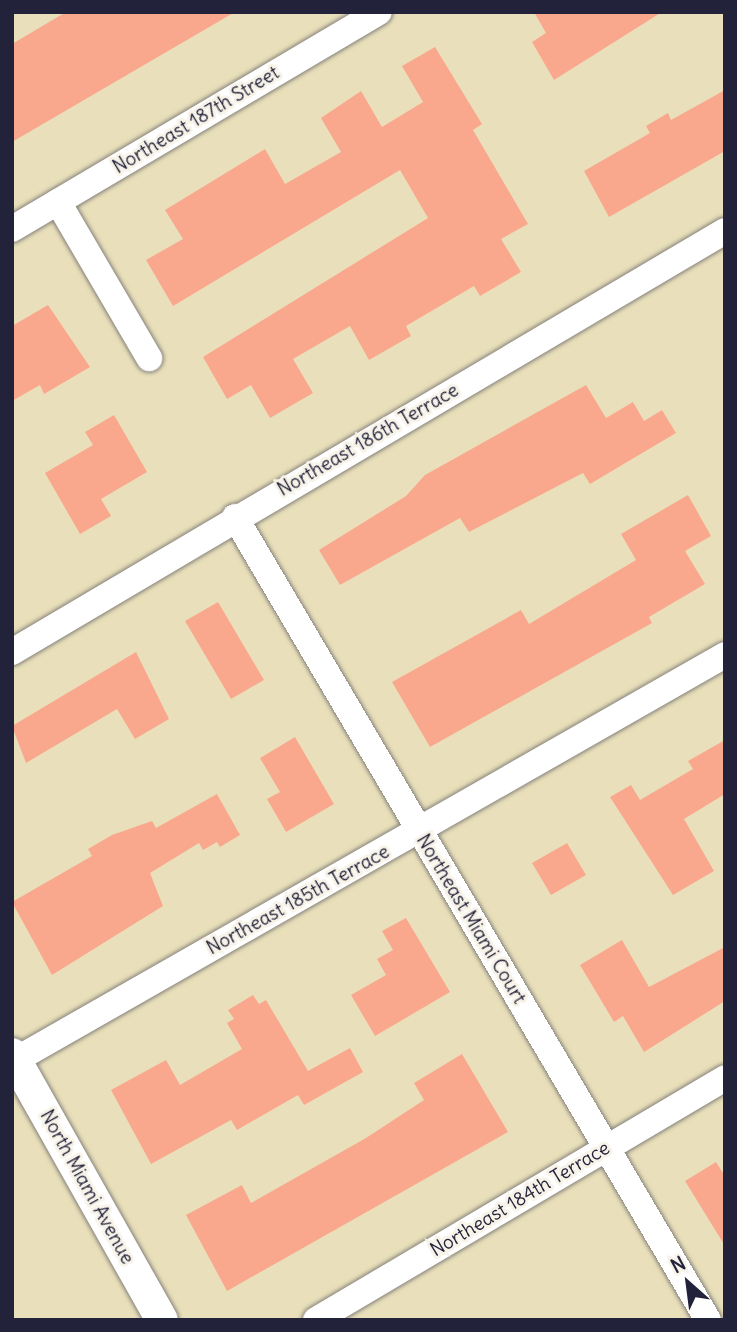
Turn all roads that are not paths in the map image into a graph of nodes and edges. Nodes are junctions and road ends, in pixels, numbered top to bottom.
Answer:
1 (379, 12) edge
2 (58, 202) junction
3 (12, 229) edge
4 (725, 231) edge
5 (149, 358) dead end
6 (235, 517) junction
7 (12, 652) edge
8 (725, 655) edge
9 (420, 832) junction
10 (13, 1058) edge
11 (725, 1078) edge
12 (606, 1148) junction
13 (162, 1320) edge
14 (316, 1320) edge
15 (708, 1320) edge

1 - 2 street, Northeast 187th Street
2 - 3 street, Northeast 187th Street
2 - 5 street
4 - 6 street, Northeast 186th Terrace
6 - 7 street, Northeast 186th Terrace
6 - 9 street, Northeast Miami Court
8 - 9 street, Northeast 185th Terrace
9 - 10 street, Northeast 185th Terrace
9 - 12 street, Northeast Miami Court
10 - 13 street, North Miami Avenue
11 - 12 street, Northeast 184th Terrace
12 - 14 street, Northeast 184th Terrace
12 - 15 street, Northeast Miami Court

